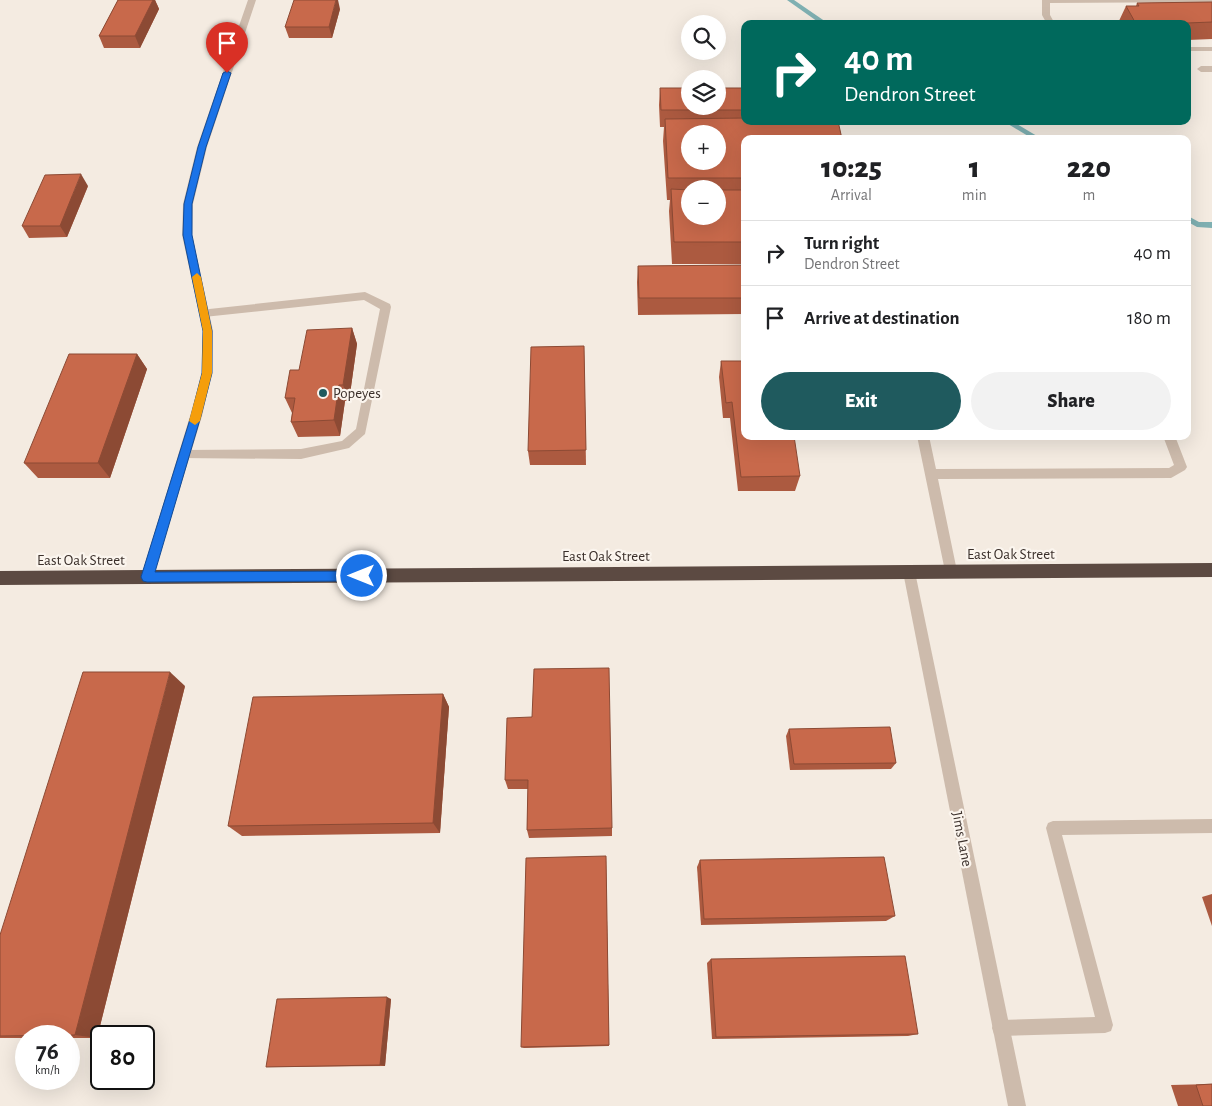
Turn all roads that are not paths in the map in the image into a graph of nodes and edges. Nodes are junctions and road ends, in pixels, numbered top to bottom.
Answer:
1 (252, 0) edge
2 (1046, 0) edge
3 (1177, 0) edge
4 (1212, 0) edge
5 (1049, 20) edge
6 (1191, 49) edge
7 (1212, 49) edge
8 (1212, 68) edge
9 (1202, 69) dead end
10 (204, 313) junction
11 (924, 440) edge
12 (1171, 440) edge
13 (184, 456) junction
14 (931, 474) junction
15 (1212, 570) edge
16 (951, 571) junction
17 (908, 572) junction
18 (147, 577) junction
19 (0, 578) edge
20 (1212, 826) edge
21 (1000, 1028) junction
22 (1017, 1106) edge

1 - 10 street
2 - 3 street
2 - 5 street
3 - 4 street
6 - 7 street
8 - 9 street
10 - 13 street
10 - 13 street
11 - 14 street
12 - 14 street
13 - 18 street
14 - 16 street
15 - 16 highway, East Oak Street
16 - 17 highway, East Oak Street
17 - 18 highway, East Oak Street
17 - 21 street, Jims Lane
18 - 19 highway, East Oak Street
20 - 21 street
21 - 22 street, Jims Lane

